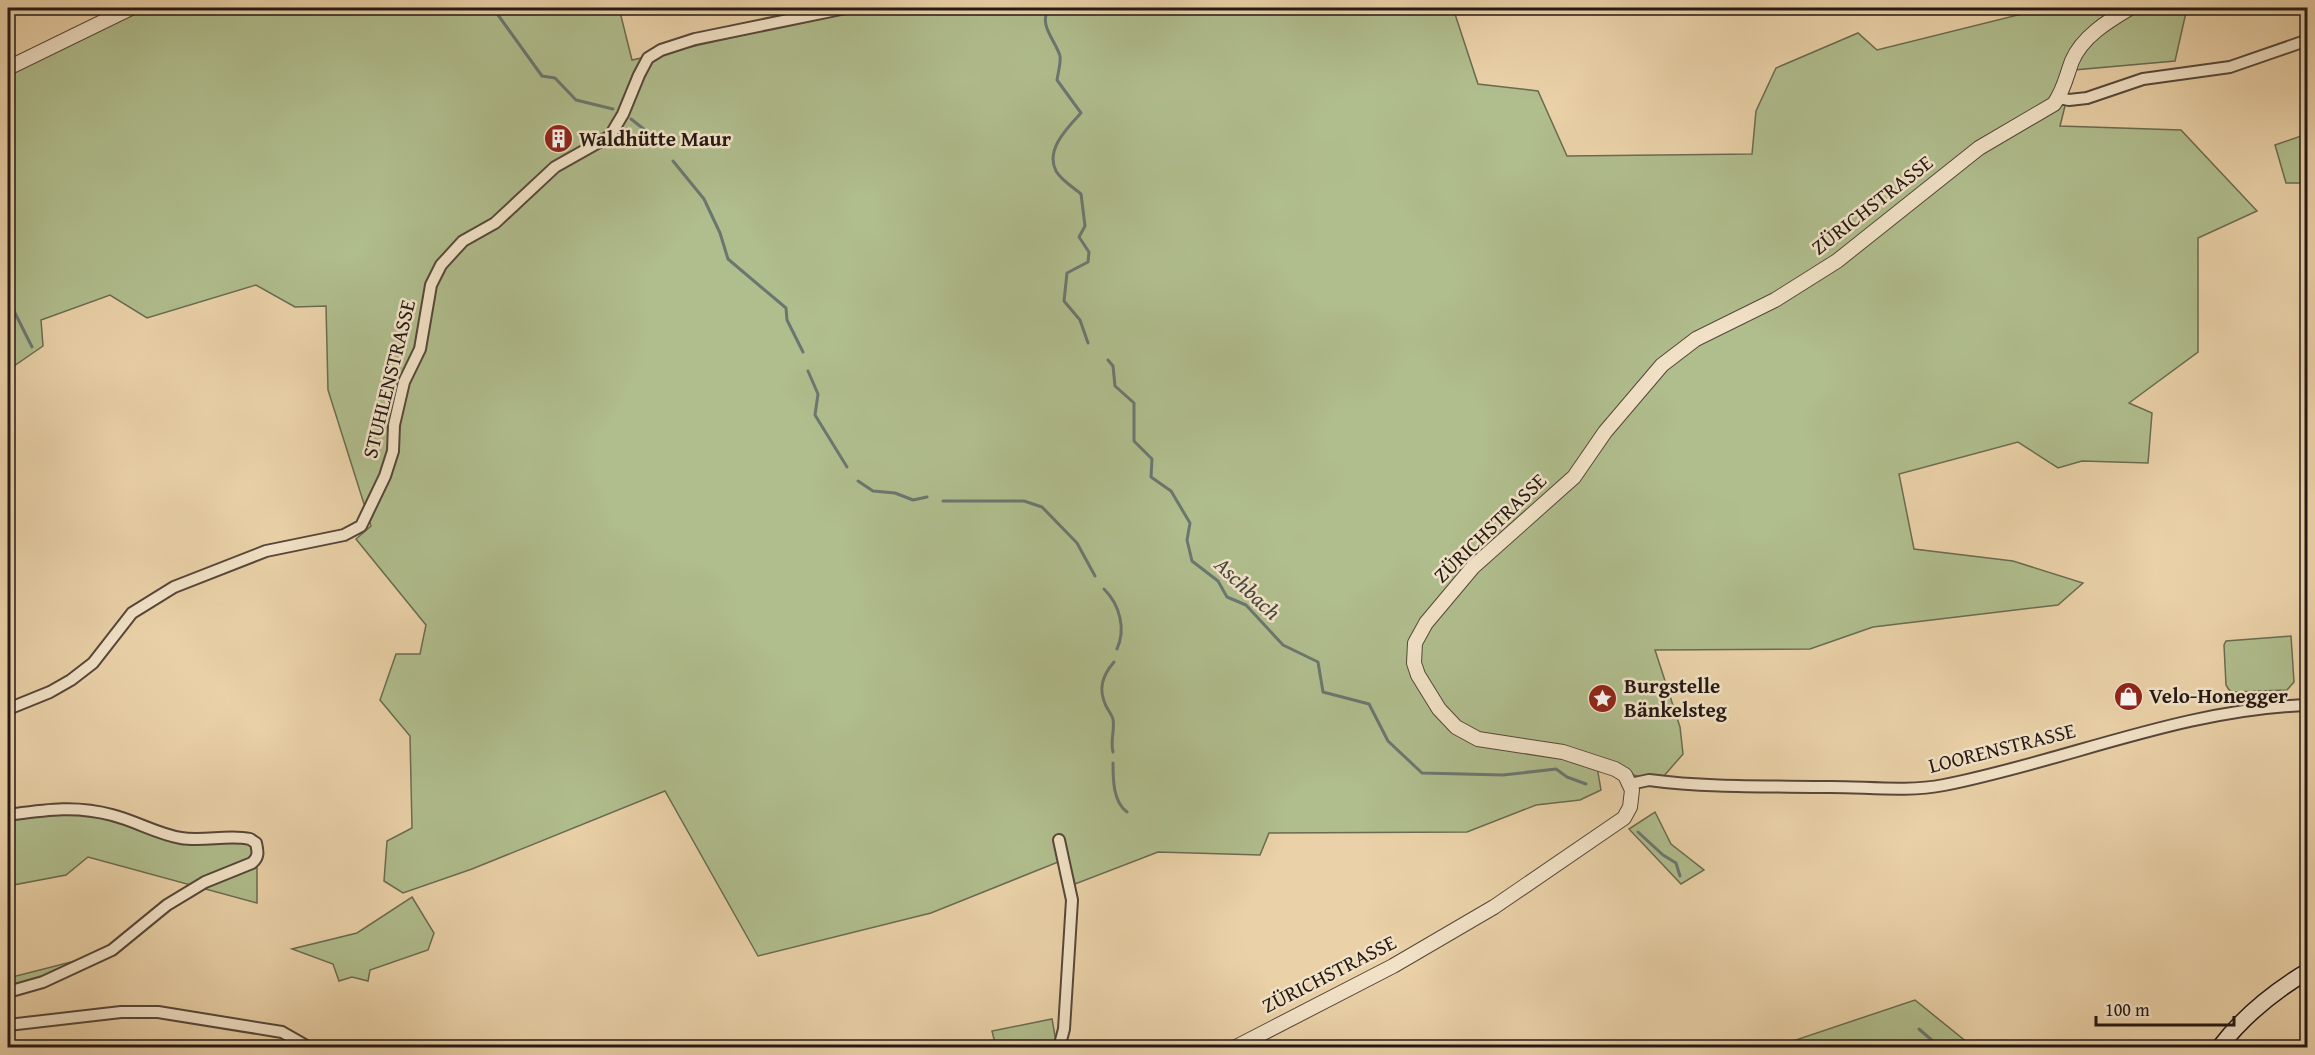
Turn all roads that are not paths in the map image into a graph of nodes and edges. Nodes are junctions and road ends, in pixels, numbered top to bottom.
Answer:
1 (131, 8) edge
2 (846, 8) edge
3 (2130, 8) edge
4 (2307, 40) edge
5 (8, 68) edge
6 (2059, 98) junction
7 (2307, 705) edge
8 (8, 709) edge
9 (1630, 784) junction
10 (8, 815) edge
11 (1059, 840) dead end
12 (2307, 970) edge
13 (8, 992) edge
14 (8, 1025) edge
15 (310, 1047) edge
16 (1059, 1047) edge
17 (1234, 1047) edge
18 (2218, 1047) edge

1 - 5 street
2 - 8 street, STUHLENSTRASSE
3 - 6 street
4 - 6 street
6 - 9 street, ZÜRICHSTRASSE
7 - 9 street, LOORENSTRASSE
9 - 17 street, ZÜRICHSTRASSE
10 - 13 street
11 - 16 street
12 - 18 main road
14 - 15 street

